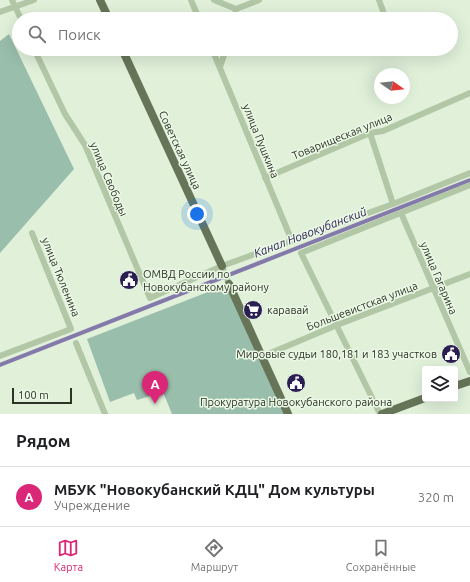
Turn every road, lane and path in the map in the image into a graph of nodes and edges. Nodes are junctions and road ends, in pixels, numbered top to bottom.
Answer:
1 (12, 0) edge
2 (34, 0) edge
3 (100, 0) edge
4 (191, 0) edge
5 (214, 0) edge
6 (260, 0) edge
7 (381, 0) edge
8 (15, 7) junction
9 (236, 10) joint
10 (0, 12) edge
11 (18, 12) edge
12 (106, 12) edge
13 (196, 12) edge
14 (384, 12) edge
15 (37, 56) edge
16 (125, 56) edge
17 (215, 56) edge
18 (224, 56) edge
19 (220, 67) junction
20 (470, 93) edge
21 (370, 133) junction
22 (470, 173) edge
23 (265, 178) junction
24 (470, 185) edge
25 (393, 204) junction
26 (401, 213) junction
27 (32, 233) dead end
28 (292, 241) junction
29 (222, 266) junction
30 (470, 274) edge
31 (229, 284) joint
32 (433, 289) junction
33 (337, 325) junction
34 (76, 343) dead end
35 (0, 356) edge
36 (261, 357) junction
37 (470, 372) edge
38 (470, 380) edge
39 (458, 385) edge
40 (422, 399) edge
41 (105, 414) edge
42 (288, 414) edge
43 (381, 414) edge

1 - 8 street
2 - 8 street
3 - 12 main road
4 - 13 street
5 - 9 street
6 - 9 street
7 - 14 street
8 - 10 street
8 - 11 street
15 - 29 street, улица Свободы
16 - 29 main road, Советская улица
17 - 19 street, улица Пушкина
18 - 19 street
19 - 23 street, улица Пушкина
20 - 21 street, Товарищеская улица
21 - 23 street, Товарищеская улица
21 - 25 street
22 - 25 street
23 - 28 street, улица Пушкина
24 - 26 street
25 - 28 street
26 - 32 street, улица Гагарина
26 - 33 street
27 - 35 street, улица Тюленина
28 - 29 street
29 - 31 street, Советская улица
30 - 32 street, Большевистская улица
31 - 36 main road, Советская улица
32 - 33 street, Большевистская улица
32 - 37 street, улица Гагарина
33 - 36 street, Большевистская улица
33 - 43 street
34 - 41 street
36 - 42 main road, Советская улица
38 - 39 main road
40 - 43 main road

